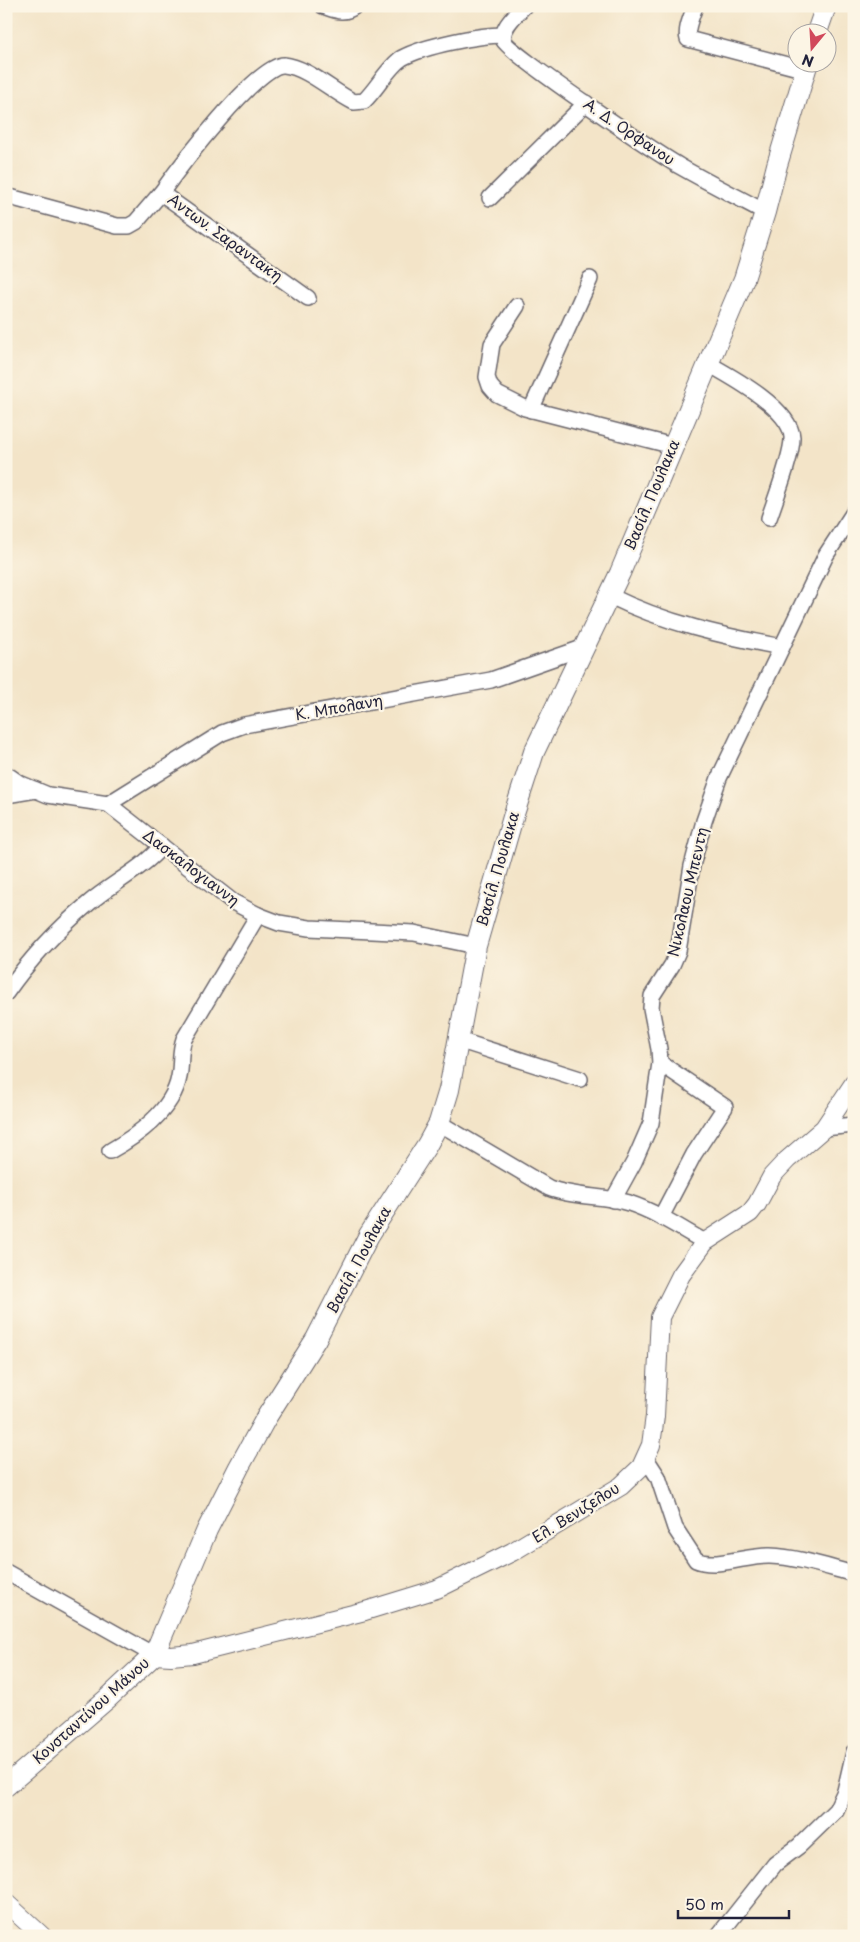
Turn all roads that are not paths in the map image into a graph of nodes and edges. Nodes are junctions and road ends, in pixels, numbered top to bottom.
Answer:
1 (323, 6) edge
2 (355, 6) edge
3 (524, 6) edge
4 (695, 6) edge
5 (826, 6) edge
6 (820, 22) edge
7 (504, 36) junction
8 (788, 62) edge
9 (805, 72) edge
10 (586, 103) junction
11 (161, 192) junction
12 (6, 196) edge
13 (490, 198) dead end
14 (766, 212) junction
15 (590, 279) dead end
16 (308, 298) dead end
17 (517, 306) dead end
18 (707, 363) junction
19 (531, 410) junction
20 (672, 446) junction
21 (854, 512) edge
22 (769, 518) dead end
23 (610, 596) junction
24 (782, 646) junction
25 (585, 647) junction
26 (6, 774) edge
27 (36, 790) junction
28 (6, 795) edge
29 (108, 804) junction
30 (162, 846) junction
31 (258, 915) junction
32 (476, 946) junction
33 (6, 993) edge
34 (458, 1040) junction
35 (660, 1063) junction
36 (580, 1079) dead end
37 (854, 1084) edge
38 (439, 1123) junction
39 (854, 1125) edge
40 (824, 1128) junction
41 (110, 1151) dead end
42 (613, 1200) junction
43 (661, 1217) junction
44 (705, 1242) junction
45 (645, 1457) junction
46 (6, 1572) edge
47 (854, 1574) edge
48 (154, 1654) junction
49 (854, 1752) edge
50 (6, 1786) edge
51 (6, 1903) edge
52 (42, 1936) edge
53 (718, 1936) edge

1 - 2 street
3 - 7 street
4 - 8 street
5 - 6 main road
7 - 10 street, Α. Δ. Ορφανου
7 - 11 street
9 - 14 main road, Βασίλ. Πουλακα
10 - 13 street
10 - 14 street, Α. Δ. Ορφανου
11 - 12 street, Αντων. Σαραντακη
11 - 16 street, Αντων. Σαραντακη
14 - 18 main road, Βασίλ. Πουλακα
15 - 19 street
17 - 19 street
18 - 20 main road, Βασίλ. Πουλακα
18 - 22 street
19 - 20 street
20 - 23 main road, Βασίλ. Πουλακα
21 - 24 street, Νικολαου Μπεντη
23 - 24 street
23 - 25 main road, Βασίλ. Πουλακα
24 - 35 street, Νικολαου Μπεντη
25 - 29 street, Κ. Μπολανη
25 - 32 main road, Βασίλ. Πουλακα
26 - 27 street, Δασκαλογιαννη
27 - 28 street
27 - 29 street, Δασκαλογιαννη
29 - 30 street, Δασκαλογιαννη
30 - 31 street, Δασκαλογιαννη
30 - 33 street
31 - 32 street, Δασκαλογιαννη
31 - 41 street
32 - 34 main road, Βασίλ. Πουλακα
34 - 36 street
34 - 38 main road, Βασίλ. Πουλακα
35 - 42 street, Νικολαου Μπεντη
35 - 43 street
37 - 40 street, Ελ. Βενιζελου
38 - 42 street
38 - 48 main road, Βασίλ. Πουλακα
39 - 40 street
40 - 44 street, Ελ. Βενιζελου
42 - 43 street
43 - 44 street
44 - 45 street, Ελ. Βενιζελου
45 - 47 street
45 - 48 street, Ελ. Βενιζελου
46 - 48 street
48 - 50 main road, Κονσταντίνου Μάνου
49 - 53 street
51 - 52 street

